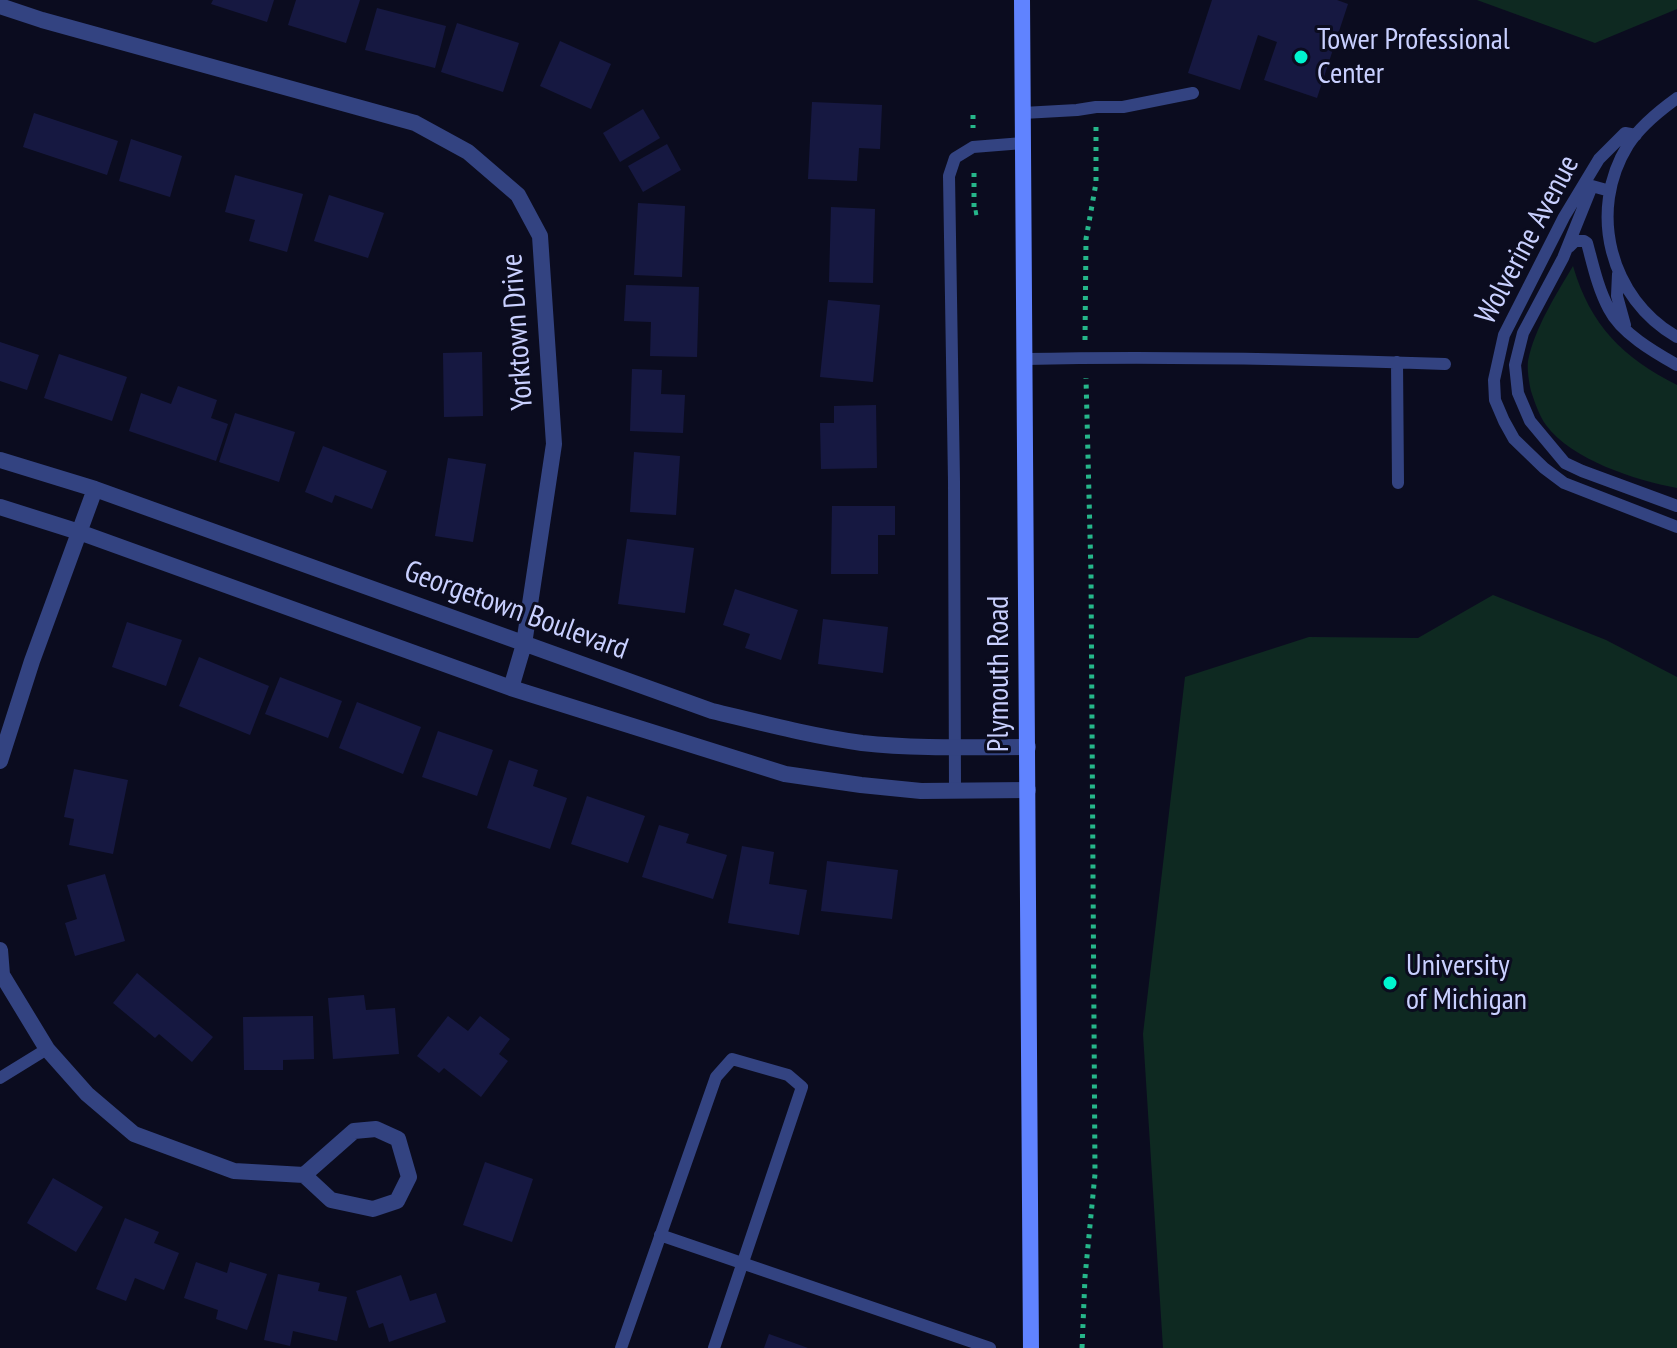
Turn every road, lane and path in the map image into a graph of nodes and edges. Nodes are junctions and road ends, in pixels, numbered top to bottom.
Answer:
1 (1022, 0) edge
2 (0, 6) edge
3 (1193, 93) dead end
4 (1677, 98) edge
5 (1023, 113) junction
6 (973, 115) dead end
7 (1096, 124) dead end
8 (973, 128) dead end
9 (1636, 135) junction
10 (1023, 143) junction
11 (974, 168) dead end
12 (1610, 191) junction
13 (980, 212) dead end
14 (1564, 254) junction
15 (1618, 274) junction
16 (1626, 328) junction
17 (1677, 337) edge
18 (1085, 341) dead end
19 (1025, 359) junction
20 (1397, 362) junction
21 (1445, 364) dead end
22 (1677, 365) edge
23 (1085, 373) dead end
24 (0, 460) edge
25 (1398, 483) dead end
26 (95, 489) junction
27 (1677, 506) edge
28 (0, 507) edge
29 (1677, 527) edge
30 (79, 532) junction
31 (524, 644) junction
32 (511, 688) junction
33 (1028, 747) junction
34 (954, 748) junction
35 (0, 761) edge
36 (1028, 790) junction
37 (955, 791) junction
38 (0, 950) edge
39 (1, 976) edge
40 (47, 1049) junction
41 (0, 1078) edge
42 (304, 1175) junction
43 (660, 1235) junction
44 (743, 1263) junction
45 (621, 1348) edge
46 (714, 1348) edge
47 (990, 1348) edge
48 (1031, 1348) edge
49 (1082, 1348) edge

1 - 5 main road, Plymouth Road
2 - 31 street, Yorktown Drive
3 - 5 lane
4 - 9 lane
5 - 10 main road, Plymouth Road
6 - 8 path
7 - 18 path
9 - 12 lane
9 - 29 lane, Wolverine Avenue
10 - 19 main road, Plymouth Road
10 - 34 lane
11 - 13 path
12 - 14 lane, Wolverine Avenue
12 - 15 lane
14 - 16 lane
14 - 27 lane, Wolverine Avenue
15 - 16 lane
15 - 17 lane
16 - 22 lane
19 - 20 lane
19 - 33 main road, Plymouth Road
20 - 21 lane
20 - 25 lane
23 - 49 path
24 - 26 street, Georgetown Boulevard
26 - 30 street
26 - 31 street, Georgetown Boulevard
28 - 30 street
30 - 32 street
30 - 35 street
31 - 32 street, Yorktown Drive
31 - 34 street, Georgetown Boulevard
32 - 37 street
33 - 34 street, Georgetown Boulevard
33 - 36 main road, Plymouth Road
34 - 37 lane
36 - 37 street
36 - 48 main road, Plymouth Road
38 - 39 street
39 - 40 street
40 - 41 lane
40 - 42 street
42 - 42 street
43 - 44 lane
43 - 44 lane
43 - 45 lane
44 - 46 lane
44 - 47 lane

